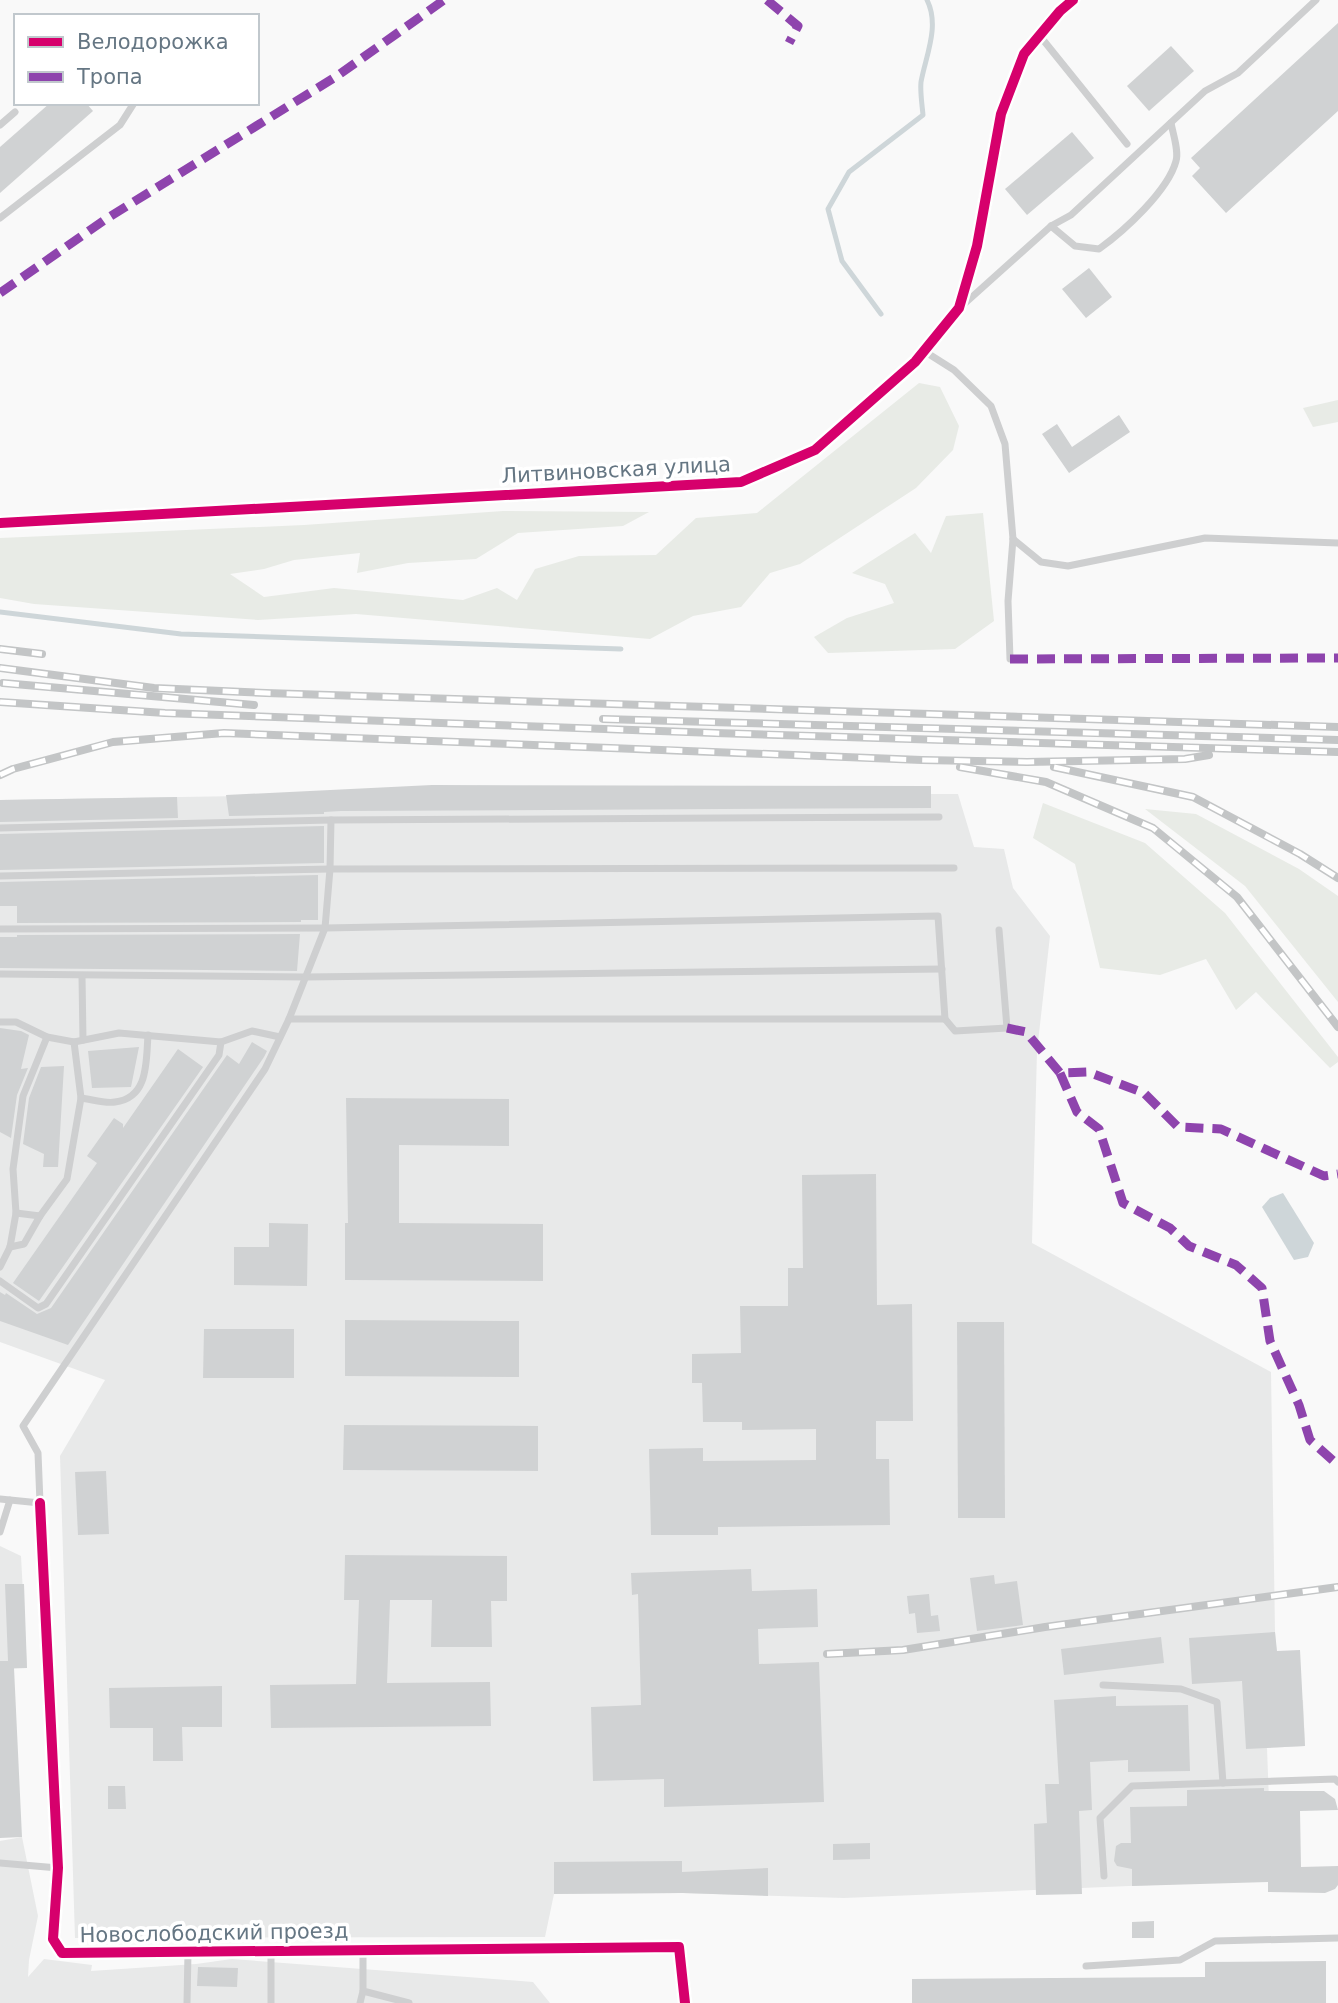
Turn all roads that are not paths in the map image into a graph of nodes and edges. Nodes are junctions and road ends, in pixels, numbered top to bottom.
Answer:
1 (1073, 0) edge
2 (1316, 0) edge
3 (1040, 36) junction
4 (133, 105) edge
5 (15, 112) dead end
6 (1171, 123) junction
7 (0, 125) edge
8 (1127, 144) dead end
9 (0, 218) edge
10 (1051, 226) junction
11 (960, 308) junction
12 (924, 351) junction
13 (0, 523) edge
14 (1013, 539) junction
15 (1338, 543) edge
16 (1010, 659) dead end
17 (939, 817) dead end
18 (331, 820) junction
19 (0, 828) edge
20 (954, 867) dead end
21 (330, 869) junction
22 (0, 876) edge
23 (325, 928) junction
24 (0, 929) edge
25 (999, 930) dead end
26 (942, 969) junction
27 (0, 974) edge
28 (82, 976) junction
29 (306, 977) junction
30 (289, 1019) junction
31 (945, 1019) junction
32 (0, 1022) edge
33 (148, 1035) junction
34 (47, 1037) junction
35 (280, 1037) junction
36 (78, 1041) junction
37 (221, 1042) junction
38 (81, 1098) junction
39 (16, 1213) junction
40 (40, 1216) junction
41 (10, 1247) junction
42 (0, 1267) edge
43 (0, 1281) edge
44 (0, 1499) edge
45 (10, 1500) junction
46 (40, 1503) junction
47 (0, 1532) edge
48 (1103, 1685) dead end
49 (1338, 1782) edge
50 (1223, 1783) junction
51 (0, 1863) edge
52 (58, 1868) junction
53 (1104, 1876) dead end
54 (1338, 1938) edge
55 (363, 1950) junction
56 (271, 1951) junction
57 (188, 1952) junction
58 (1086, 1966) dead end
59 (363, 1991) junction
60 (187, 2003) edge
61 (271, 2003) edge
62 (360, 2003) edge
63 (409, 2003) edge
64 (685, 2003) edge

1 - 3 street, Литвиновская улица
2 - 6 lane
3 - 8 lane
3 - 11 street, Литвиновская улица
4 - 9 lane
5 - 7 lane
6 - 10 lane
6 - 10 lane
10 - 11 lane
11 - 12 street, Литвиновская улица
12 - 13 street, Литвиновская улица
12 - 14 lane
14 - 15 lane
14 - 16 lane
17 - 18 lane
18 - 19 lane
18 - 21 lane
20 - 21 lane
21 - 22 lane
21 - 23 lane
23 - 24 lane
23 - 26 lane
23 - 29 lane
25 - 31 lane
26 - 29 lane
26 - 31 lane
27 - 28 lane
28 - 29 lane
28 - 36 lane
29 - 30 lane
30 - 31 lane
30 - 35 lane
32 - 34 lane
33 - 36 lane
33 - 37 lane
33 - 38 lane
34 - 36 lane
34 - 39 lane
35 - 37 lane
35 - 46 lane
36 - 38 lane
37 - 43 lane
38 - 40 lane
39 - 40 lane
39 - 41 lane
40 - 41 lane
41 - 42 lane
44 - 45 lane
45 - 46 lane
45 - 47 lane
46 - 52 street, Новослободский проезд
48 - 50 lane
49 - 50 lane
50 - 53 lane
51 - 52 lane
52 - 57 street, Новослободский проезд
54 - 58 lane
55 - 56 street, Новослободский проезд
55 - 59 lane
55 - 64 street, Новослободский проезд
56 - 57 street, Новослободский проезд
56 - 61 lane
57 - 60 lane
59 - 62 lane
59 - 63 lane

